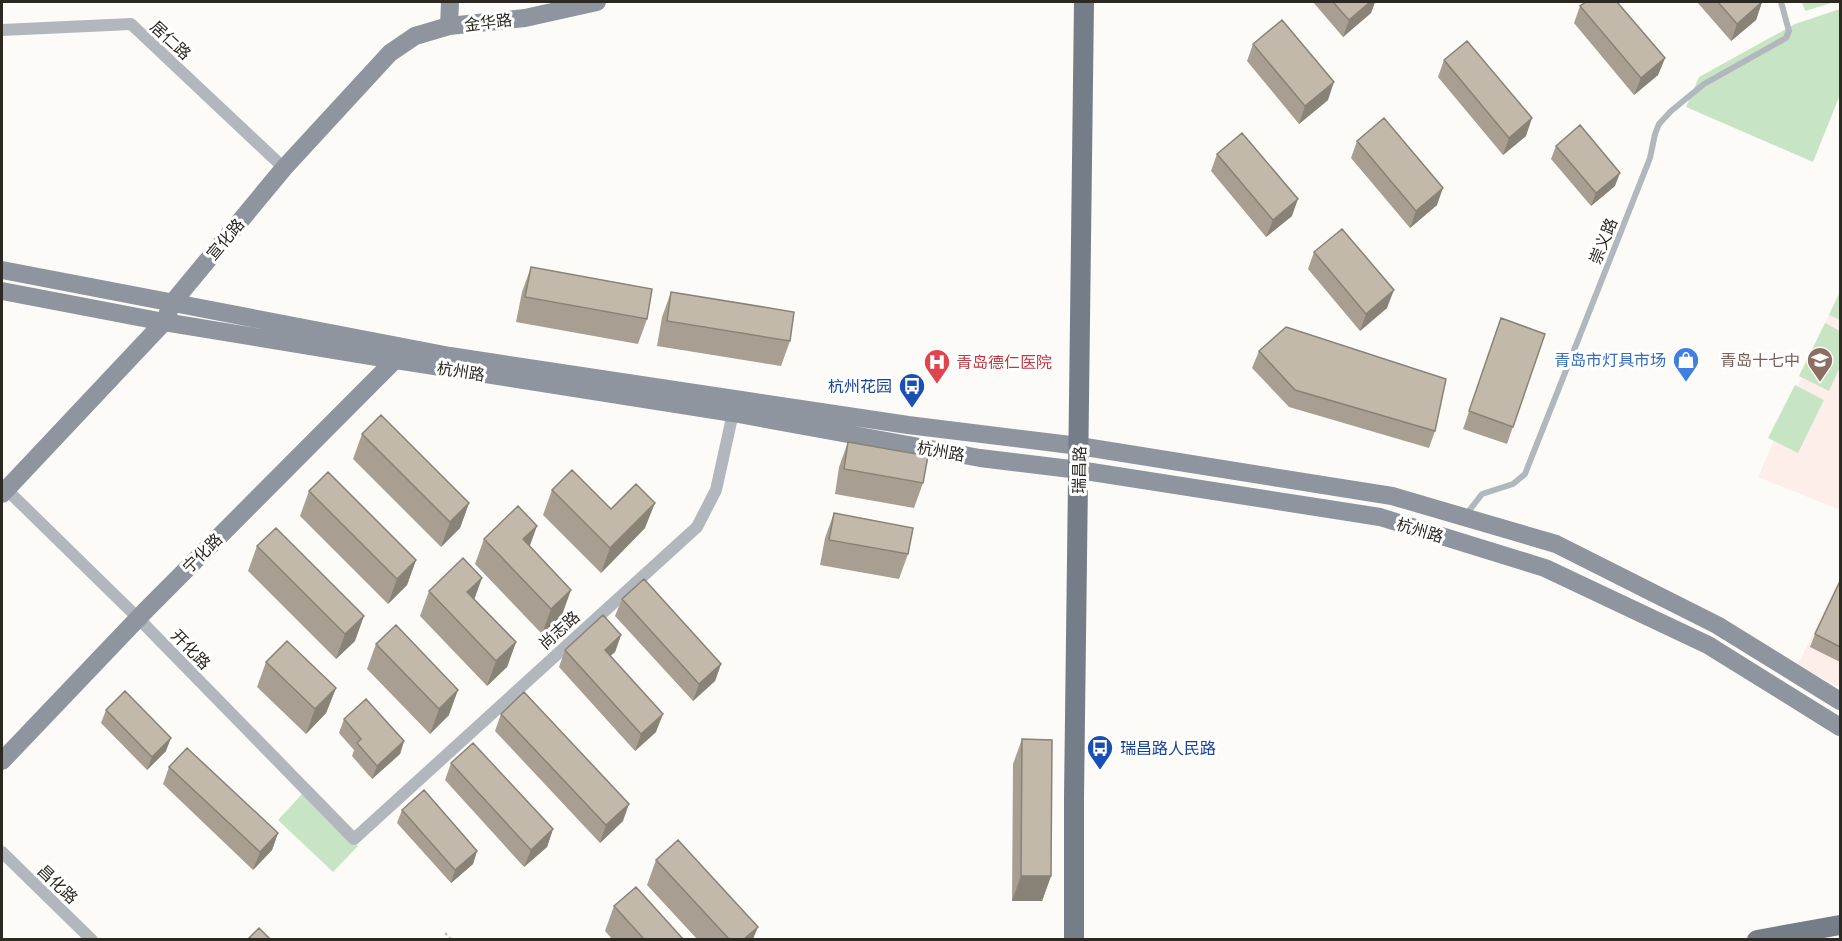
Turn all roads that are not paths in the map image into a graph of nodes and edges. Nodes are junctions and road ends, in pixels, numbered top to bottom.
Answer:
1 (450, 2) edge
2 (597, 2) edge
3 (1084, 2) edge
4 (1781, 2) edge
5 (449, 26) junction
6 (2, 30) edge
7 (284, 168) junction
8 (2, 270) edge
9 (2, 291) edge
10 (172, 302) junction
11 (164, 322) junction
12 (399, 354) junction
13 (733, 412) junction
14 (1079, 446) junction
15 (1079, 470) junction
16 (3, 489) edge
17 (1465, 518) junction
18 (138, 618) junction
19 (1840, 701) edge
20 (1840, 727) edge
21 (2, 761) edge
22 (354, 839) joint
23 (2, 852) edge
24 (1840, 925) edge
25 (92, 939) edge
26 (1074, 939) edge
27 (1757, 939) edge

1 - 5 main road
2 - 5 main road, 金华路
3 - 14 main road, 瑞昌路
4 - 17 lane, 崇义路
5 - 7 main road, 宣化路
6 - 7 street, 居仁路
7 - 10 main road, 宣化路
8 - 10 main road, 杭州路
9 - 11 main road, 杭州路
10 - 11 main road, 宣化路
10 - 12 main road, 杭州路
11 - 12 main road, 杭州路
11 - 16 main road, 宣化路
12 - 13 main road, 杭州路
12 - 14 main road, 杭州路
12 - 18 main road, 宁化路
13 - 15 main road, 杭州路
13 - 22 street, 尚志路
14 - 15 main road, 瑞昌路
14 - 17 main road, 杭州路
15 - 20 main road, 杭州路
15 - 26 main road, 瑞昌路
16 - 18 street, 开化路
17 - 19 main road, 杭州路
18 - 21 main road, 宁化路
18 - 22 street, 开化路
23 - 25 street, 昌化路
24 - 27 main road

